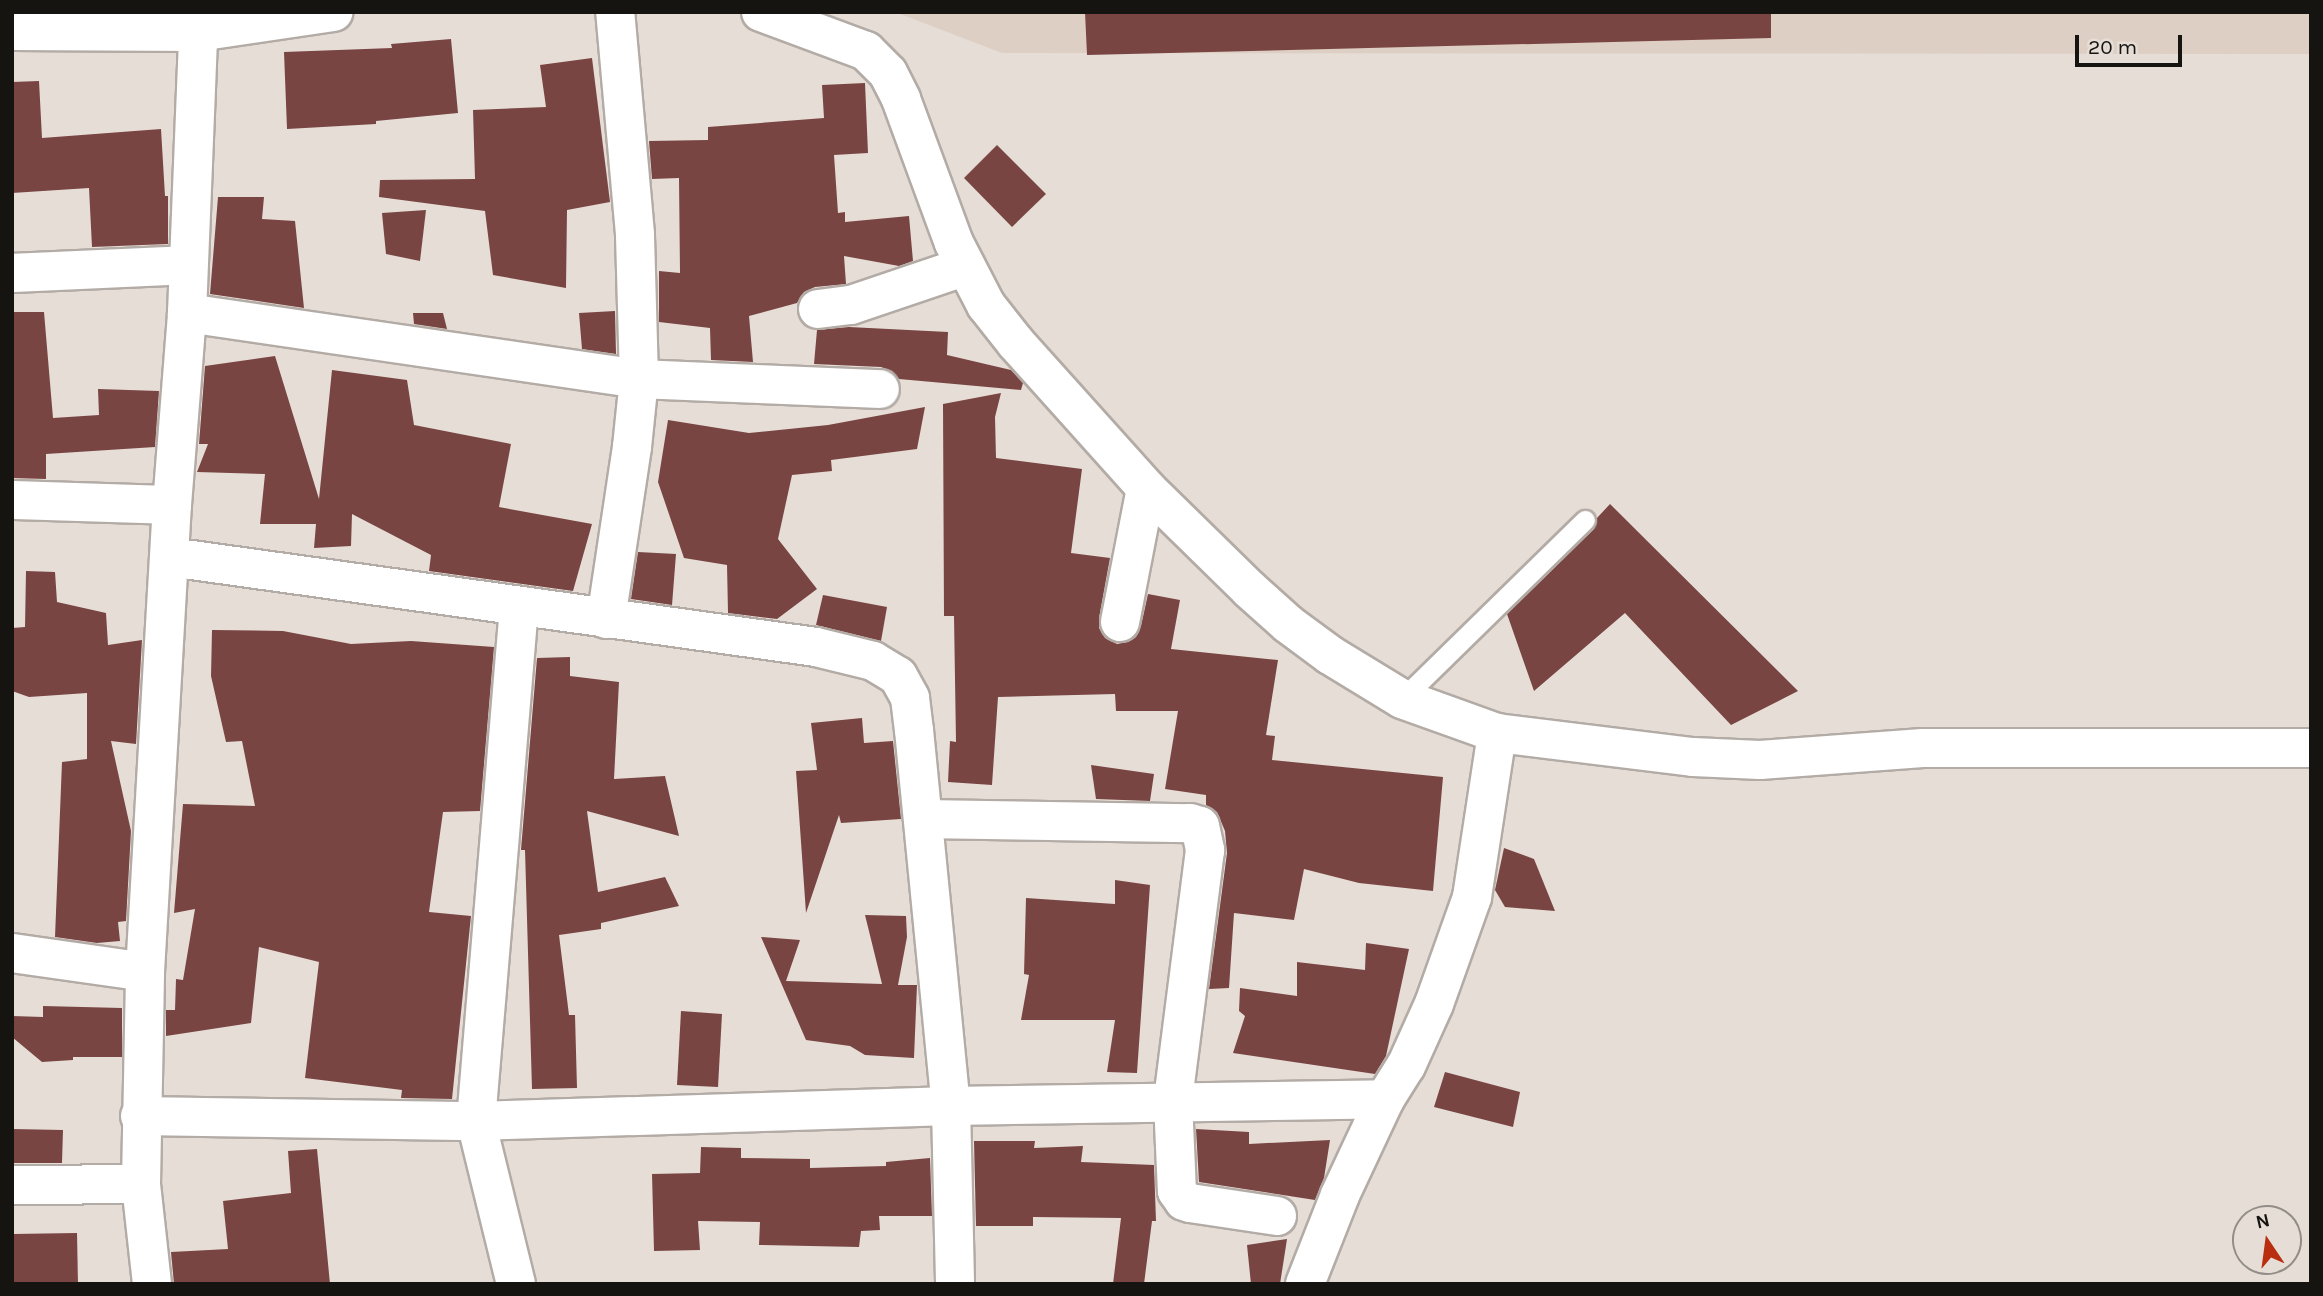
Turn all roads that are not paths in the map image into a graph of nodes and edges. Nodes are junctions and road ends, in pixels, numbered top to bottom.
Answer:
1 (334, 12) edge
2 (615, 12) edge
3 (761, 12) edge
4 (199, 22) edge
5 (12, 31) edge
6 (188, 265) junction
7 (966, 266) junction
8 (12, 273) edge
9 (818, 309) dead end
10 (187, 313) junction
11 (639, 379) junction
12 (880, 389) dead end
13 (1146, 488) junction
14 (12, 500) edge
15 (172, 505) junction
16 (1585, 520) dead end
17 (170, 556) junction
18 (519, 607) junction
19 (606, 619) junction
20 (1120, 622) dead end
21 (1402, 699) junction
22 (1497, 733) junction
23 (2311, 748) edge
24 (923, 819) junction
25 (12, 953) edge
26 (145, 972) junction
27 (1385, 1099) junction
28 (1172, 1101) junction
29 (951, 1106) junction
30 (140, 1116) junction
31 (476, 1121) junction
32 (141, 1184) junction
33 (12, 1185) edge
34 (1277, 1216) dead end
35 (152, 1284) edge
36 (516, 1284) edge
37 (955, 1284) edge
38 (1305, 1284) edge

1 - 4 street
2 - 11 street
3 - 7 street
4 - 5 street
4 - 6 street
6 - 8 street
6 - 10 street
7 - 9 street
7 - 13 street
10 - 11 street
10 - 15 street
11 - 12 street
11 - 19 street
13 - 20 street
13 - 21 street
14 - 15 street
15 - 17 street
16 - 21 lane
17 - 18 street
17 - 26 street
18 - 19 street
18 - 31 street
19 - 24 street
21 - 22 street
22 - 23 street
22 - 27 street
24 - 28 street
24 - 29 street
25 - 26 street
26 - 30 street
27 - 28 street
27 - 38 street
28 - 29 street
28 - 34 street
29 - 31 street
29 - 37 street
30 - 31 street
30 - 32 street
31 - 36 street
32 - 33 street
32 - 35 street

